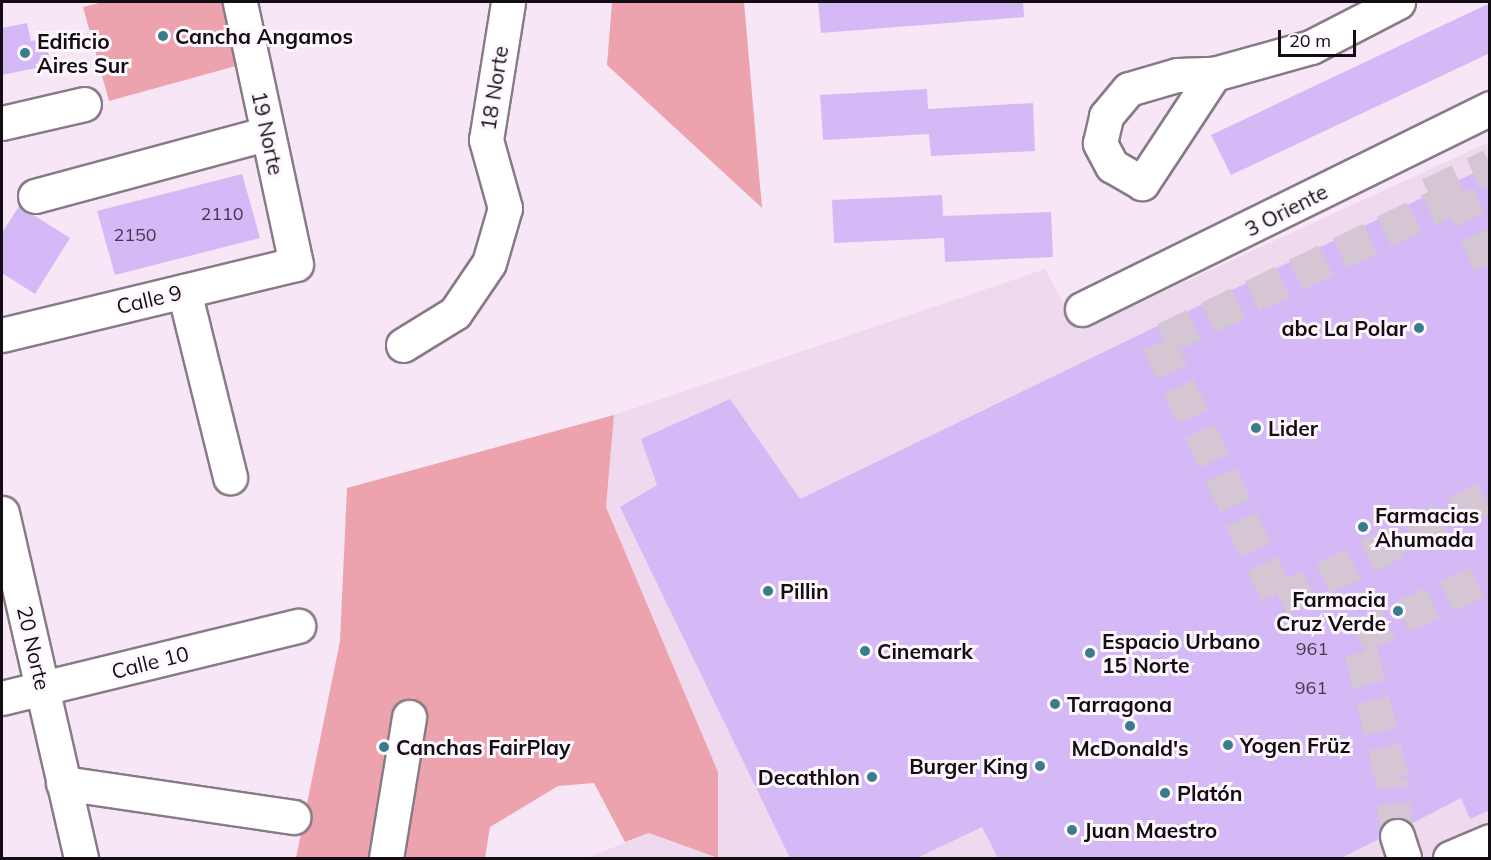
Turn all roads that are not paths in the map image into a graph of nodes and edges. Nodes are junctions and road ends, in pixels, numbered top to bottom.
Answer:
1 (240, 2) edge
2 (508, 2) edge
3 (1398, 2) edge
4 (1214, 74) dead end
5 (84, 104) dead end
6 (1490, 108) edge
7 (2, 123) edge
8 (268, 133) junction
9 (35, 196) dead end
10 (296, 264) joint
11 (184, 291) junction
12 (1082, 309) dead end
13 (2, 335) edge
14 (403, 345) dead end
15 (230, 477) dead end
16 (2, 513) edge
17 (298, 626) dead end
18 (43, 688) junction
19 (2, 698) edge
20 (409, 717) dead end
21 (63, 783) junction
22 (294, 817) dead end
23 (1490, 841) edge
24 (81, 858) edge
25 (386, 858) edge
26 (1450, 858) edge

1 - 8 street, 19 Norte
2 - 14 street, 18 Norte
3 - 4 street
5 - 7 street
6 - 12 street, 3 Oriente
8 - 9 street
8 - 10 street, 19 Norte
10 - 11 street, Calle 9
11 - 13 street, Calle 9
11 - 15 street
16 - 18 street, 20 Norte
17 - 18 street, Calle 10
18 - 19 street, Calle 10
18 - 21 street, 20 Norte
20 - 25 street
21 - 22 street
21 - 24 street, 20 Norte
23 - 26 street

